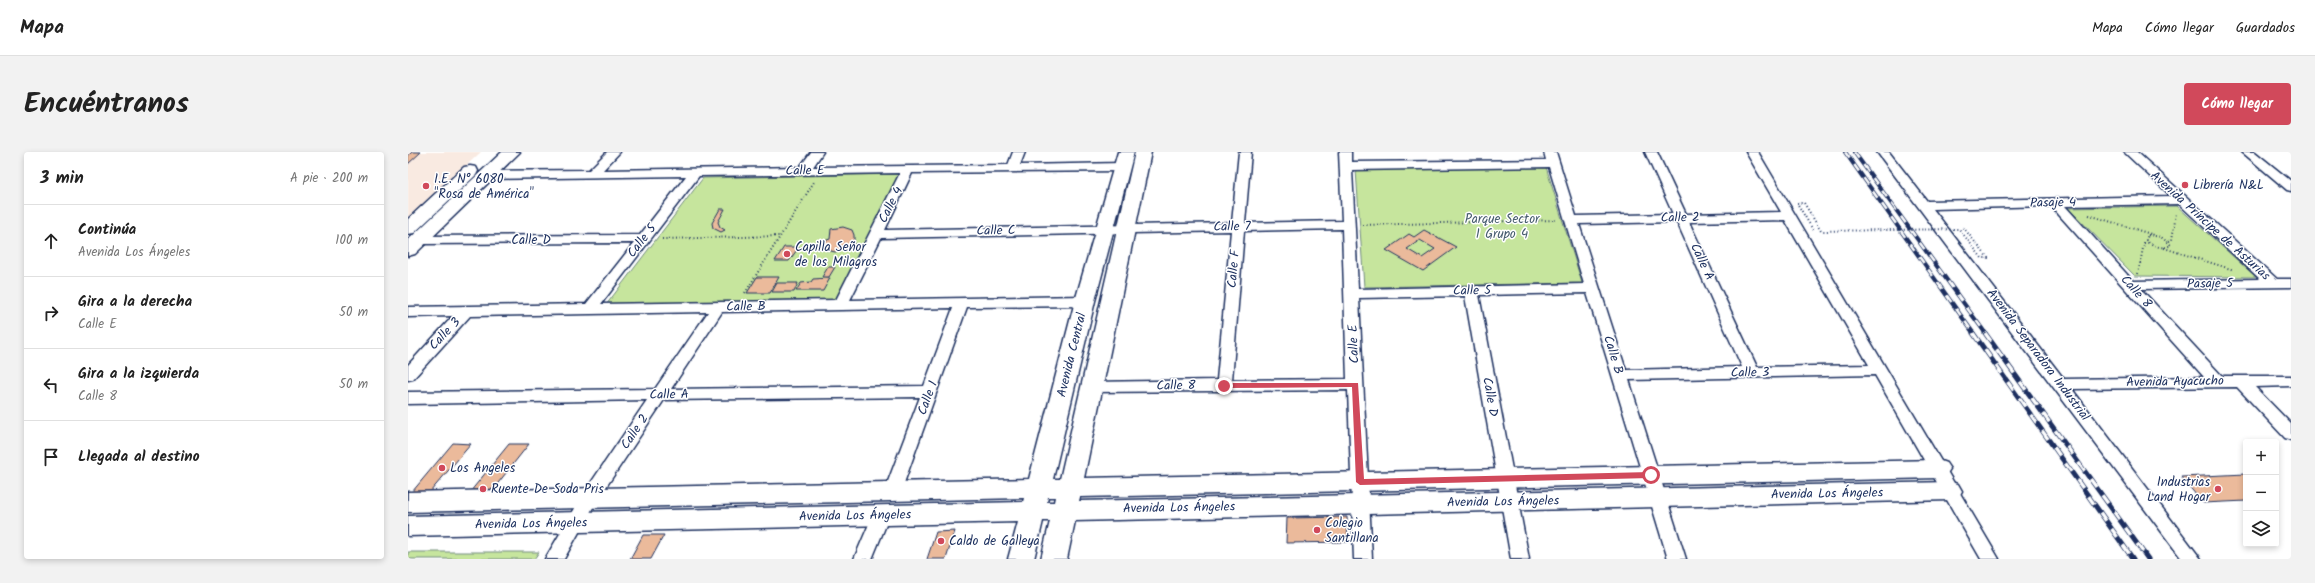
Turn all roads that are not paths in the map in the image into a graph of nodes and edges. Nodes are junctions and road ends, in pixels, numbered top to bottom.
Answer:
1 (491, 152) edge
2 (512, 152) edge
3 (614, 152) edge
4 (817, 152) edge
5 (1019, 152) edge
6 (1143, 152) edge
7 (1245, 152) edge
8 (1444, 152) edge
9 (1651, 152) edge
10 (1752, 152) edge
11 (1883, 152) edge
12 (2130, 152) edge
13 (2248, 152) edge
14 (1551, 157) edge
15 (1124, 159) edge
16 (1345, 159) edge
17 (1446, 164) junction
18 (1013, 168) junction
19 (908, 170) junction
20 (804, 171) junction
21 (695, 173) junction
22 (592, 174) junction
23 (487, 175) junction
24 (2291, 187) edge
25 (2182, 200) junction
26 (2055, 203) junction
27 (1923, 205) junction
28 (1790, 216) junction
29 (1682, 218) junction
30 (1571, 220) junction
31 (1355, 225) junction
32 (1238, 227) junction
33 (1116, 229) junction
34 (876, 234) junction
35 (643, 239) junction
36 (412, 240) edge
37 (2134, 280) junction
38 (2273, 283) junction
39 (2291, 283) edge
40 (1592, 288) junction
41 (1471, 291) junction
42 (1351, 294) junction
43 (1085, 301) junction
44 (962, 303) junction
45 (841, 306) junction
46 (718, 307) junction
47 (588, 310) junction
48 (408, 312) edge
49 (466, 312) junction
50 (1879, 370) junction
51 (1752, 372) junction
52 (408, 375) edge
53 (1620, 375) junction
54 (2291, 381) edge
55 (2218, 382) junction
56 (2241, 382) junction
57 (1356, 384) junction
58 (2059, 384) junction
59 (1224, 386) junction
60 (1092, 387) junction
61 (930, 390) junction
62 (659, 396) junction
63 (408, 398) edge
64 (2291, 434) edge
65 (1938, 469) junction
66 (1651, 475) junction
67 (1504, 479) junction
68 (1039, 489) junction
69 (1950, 491) junction
70 (893, 492) junction
71 (1360, 493) junction
72 (590, 498) junction
73 (1658, 498) junction
74 (1068, 499) junction
75 (408, 502) edge
76 (1510, 502) junction
77 (1033, 512) junction
78 (881, 515) junction
79 (577, 523) junction
80 (408, 526) edge
81 (554, 559) edge
82 (863, 559) edge
83 (1021, 559) edge
84 (1054, 559) edge
85 (1363, 559) edge
86 (1520, 559) edge
87 (1677, 559) edge
88 (1990, 559) edge
89 (2192, 559) edge

1 - 36 street
2 - 23 street
3 - 22 street
4 - 20 street
5 - 18 street
6 - 33 street, Avenida Central
7 - 32 street, Calle F
8 - 17 street
9 - 29 street, Calle A
10 - 28 street
11 - 27 street, Avenida Separadora Industrial
12 - 25 street, Avenida Príncipe de Asturias
13 - 24 street
14 - 17 street
14 - 30 street, Calle B
15 - 18 street, Calle E
15 - 33 street, Avenida Central
16 - 17 street
16 - 31 street, Calle E
18 - 19 street, Calle E
19 - 20 street, Calle E
19 - 34 street, Calle 4
20 - 21 street, Calle E
21 - 22 street, Calle E
21 - 35 street, Calle 5
22 - 23 street, Calle E
23 - 36 street
25 - 26 street, Pasaje 4
25 - 38 street, Avenida Príncipe de Asturias
26 - 27 street, Pasaje 4
26 - 37 street, Calle 8
27 - 58 street, Avenida Separadora Industrial
28 - 29 street, Calle 2
28 - 50 street
29 - 30 street, Calle 2
29 - 51 street, Calle A
30 - 40 street, Calle B
31 - 32 street, Calle 7
31 - 42 street, Calle E
32 - 33 street, Calle 7
32 - 59 street, Calle F
33 - 34 street, Calle C
33 - 43 street, Avenida Central
33 - 60 street, Avenida Central
34 - 45 street, Calle 4
35 - 36 street, Calle D
35 - 47 street, Calle 5
37 - 38 street, Pasaje 5
37 - 55 street, Calle 8
38 - 39 street, Pasaje 5
40 - 41 street, Calle 5
40 - 53 street, Calle B
41 - 42 street, Calle 5
41 - 67 street, Calle D
42 - 57 street, Calle E
43 - 44 street, Calle B
43 - 68 street, Avenida Central
44 - 45 street, Calle B
44 - 61 street, Calle 1
45 - 46 street, Calle B
46 - 47 street, Calle B
46 - 62 street, Calle 2
47 - 49 street, Calle B
48 - 49 street, Calle B
49 - 52 street, Calle 3
50 - 51 street, Calle 3
50 - 65 street
51 - 53 street, Calle 3
53 - 66 street, Calle B
54 - 56 street, Avenida Ayacucho
55 - 56 street, Avenida Ayacucho
55 - 58 street, Avenida Ayacucho
56 - 64 street
57 - 59 street, Calle 8
57 - 71 street, Calle E
58 - 89 street, Avenida Separadora Industrial
59 - 60 street, Calle 8
60 - 74 street, Avenida Central
61 - 62 street, Calle A
61 - 70 street, Calle 1
62 - 63 street, Calle A
62 - 72 street, Calle 2
65 - 66 street, Avenida Los Ángeles
65 - 69 street
66 - 67 street, Avenida Los Ángeles
66 - 73 street, Calle B
67 - 71 street, Avenida Los Ángeles
67 - 76 street, Calle D
68 - 70 street, Avenida Los Ángeles
68 - 74 street, Avenida Los Ángeles
68 - 77 street, Avenida Central
69 - 73 street, Avenida Los Ángeles
69 - 88 street
70 - 72 street, Avenida Los Ángeles
71 - 74 street, Avenida Los Ángeles
71 - 76 street, Avenida Los Ángeles
71 - 85 street, Calle E
72 - 75 street, Avenida Los Ángeles
72 - 79 street, Calle 2
73 - 76 street, Avenida Los Ángeles
73 - 87 street, Calle B
74 - 77 street, Avenida Los Ángeles
74 - 84 street, Avenida Central
76 - 86 street
77 - 78 street, Avenida Los Ángeles
77 - 83 street, Avenida Central
78 - 79 street, Avenida Los Ángeles
78 - 82 street
79 - 80 street, Avenida Los Ángeles
79 - 81 street, Calle 2

